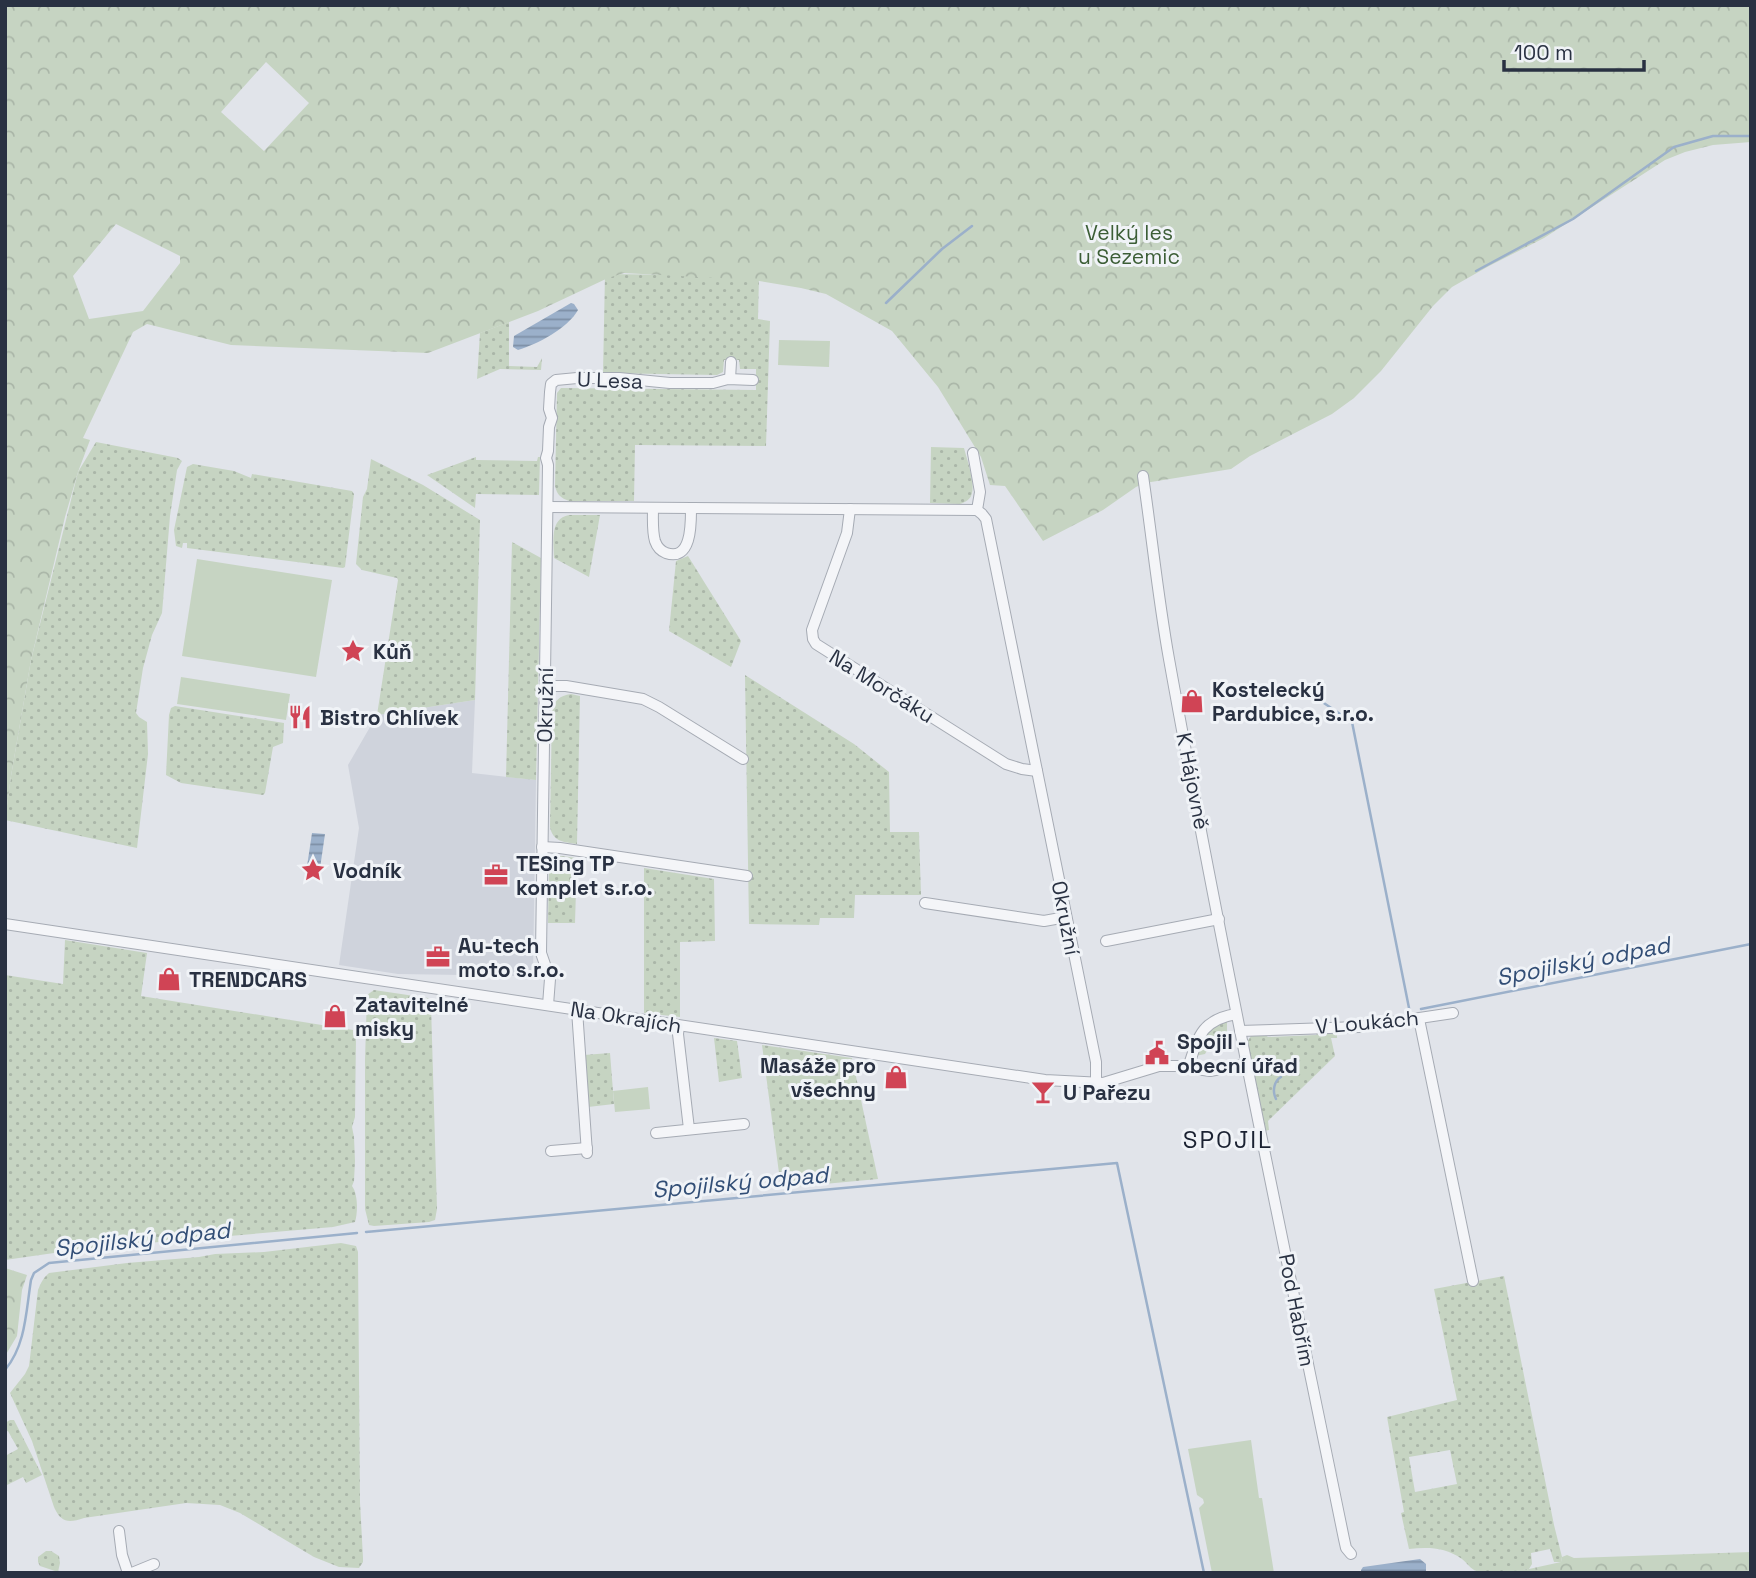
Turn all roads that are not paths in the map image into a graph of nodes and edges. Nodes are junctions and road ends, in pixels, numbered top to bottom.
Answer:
1 (732, 362) dead end
2 (730, 379) junction
3 (753, 380) dead end
4 (973, 453) dead end
5 (1143, 476) dead end
6 (548, 507) junction
7 (653, 508) junction
8 (691, 508) junction
9 (849, 509) junction
10 (977, 510) junction
11 (545, 685) junction
12 (743, 759) dead end
13 (1037, 771) junction
14 (542, 847) junction
15 (747, 876) dead end
16 (925, 903) dead end
17 (1066, 917) junction
18 (1219, 919) junction
19 (5, 924) edge
20 (1106, 942) dead end
21 (548, 1005) junction
22 (577, 1010) junction
23 (1453, 1013) dead end
24 (1236, 1014) junction
25 (1419, 1018) junction
26 (680, 1026) junction
27 (1240, 1031) junction
28 (1246, 1064) junction
29 (1188, 1068) junction
30 (1096, 1083) junction
31 (744, 1124) dead end
32 (689, 1129) junction
33 (656, 1133) dead end
34 (551, 1151) dead end
35 (1473, 1282) dead end
36 (119, 1531) dead end
37 (1351, 1555) dead end
38 (154, 1564) dead end
39 (130, 1573) edge

1 - 2 street
2 - 3 street, U Lesa
2 - 6 street, U Lesa
4 - 10 street, Okružní
5 - 18 street, K Hájovně
6 - 7 street
6 - 11 street, Okružní
7 - 8 street
7 - 8 street
8 - 9 street
9 - 10 street
9 - 13 street, Na Morčáku
10 - 13 street, Okružní
11 - 12 street
11 - 14 street, Okružní
13 - 17 street, Okružní
14 - 15 street
14 - 21 street, Okružní
16 - 17 street
17 - 30 street, Okružní
18 - 20 street
18 - 24 street, K Hájovně
19 - 21 street, Na Okrajích
21 - 22 street, Na Okrajích
22 - 26 street, Na Okrajích
22 - 34 street
23 - 25 street, V Loukách
24 - 27 street, K Hájovně
24 - 29 street
25 - 27 street, V Loukách
25 - 35 street
26 - 30 street, Na Okrajích
26 - 32 street
27 - 28 street, K Hájovně
28 - 29 street, Na Okrajích
28 - 37 street, Pod Habřím
29 - 30 street, Na Okrajích
31 - 32 street
32 - 33 street
36 - 39 street
38 - 39 street

